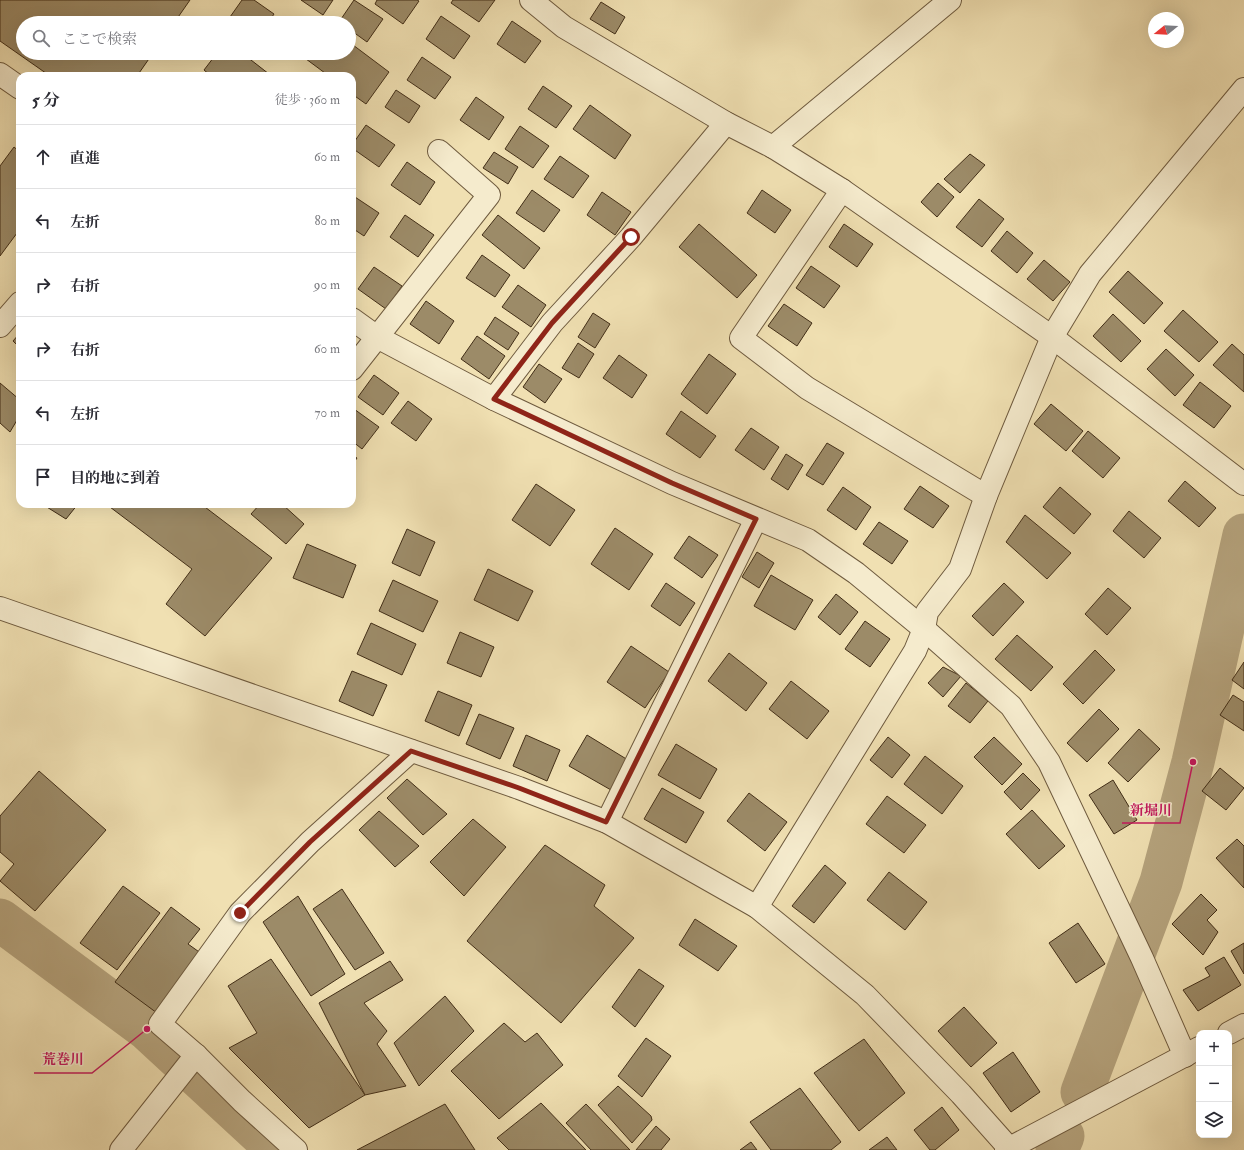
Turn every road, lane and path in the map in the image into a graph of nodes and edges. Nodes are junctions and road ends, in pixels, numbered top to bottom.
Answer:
1 (531, 0) edge
2 (950, 0) edge
3 (0, 74) edge
4 (16, 85) edge
5 (1244, 89) edge
6 (726, 123) junction
7 (773, 148) junction
8 (439, 150) dead end
9 (842, 190) junction
10 (16, 308) edge
11 (356, 322) edge
12 (0, 326) edge
13 (377, 337) junction
14 (1052, 337) junction
15 (356, 364) edge
16 (494, 399) junction
17 (1242, 483) edge
18 (986, 496) junction
19 (756, 519) junction
20 (0, 608) edge
21 (924, 629) junction
22 (411, 751) junction
23 (606, 822) junction
24 (757, 907) junction
25 (1244, 1026) edge
26 (1232, 1032) edge
27 (1192, 1052) edge
28 (196, 1055) junction
29 (1008, 1149) edge
30 (121, 1150) edge
31 (296, 1150) edge

1 - 6 street
2 - 7 street
3 - 4 street
5 - 14 street
6 - 7 street
6 - 16 street
7 - 9 street
8 - 13 street
9 - 14 street
9 - 18 street
10 - 12 street
11 - 13 street
13 - 15 street
13 - 16 street
14 - 17 street
14 - 18 street
16 - 19 street
18 - 21 street
19 - 21 street
19 - 23 street
20 - 22 street
21 - 24 street
21 - 27 street
22 - 23 street
22 - 28 street
23 - 24 street
24 - 29 street
25 - 26 street
27 - 29 street
28 - 30 street
28 - 31 street

